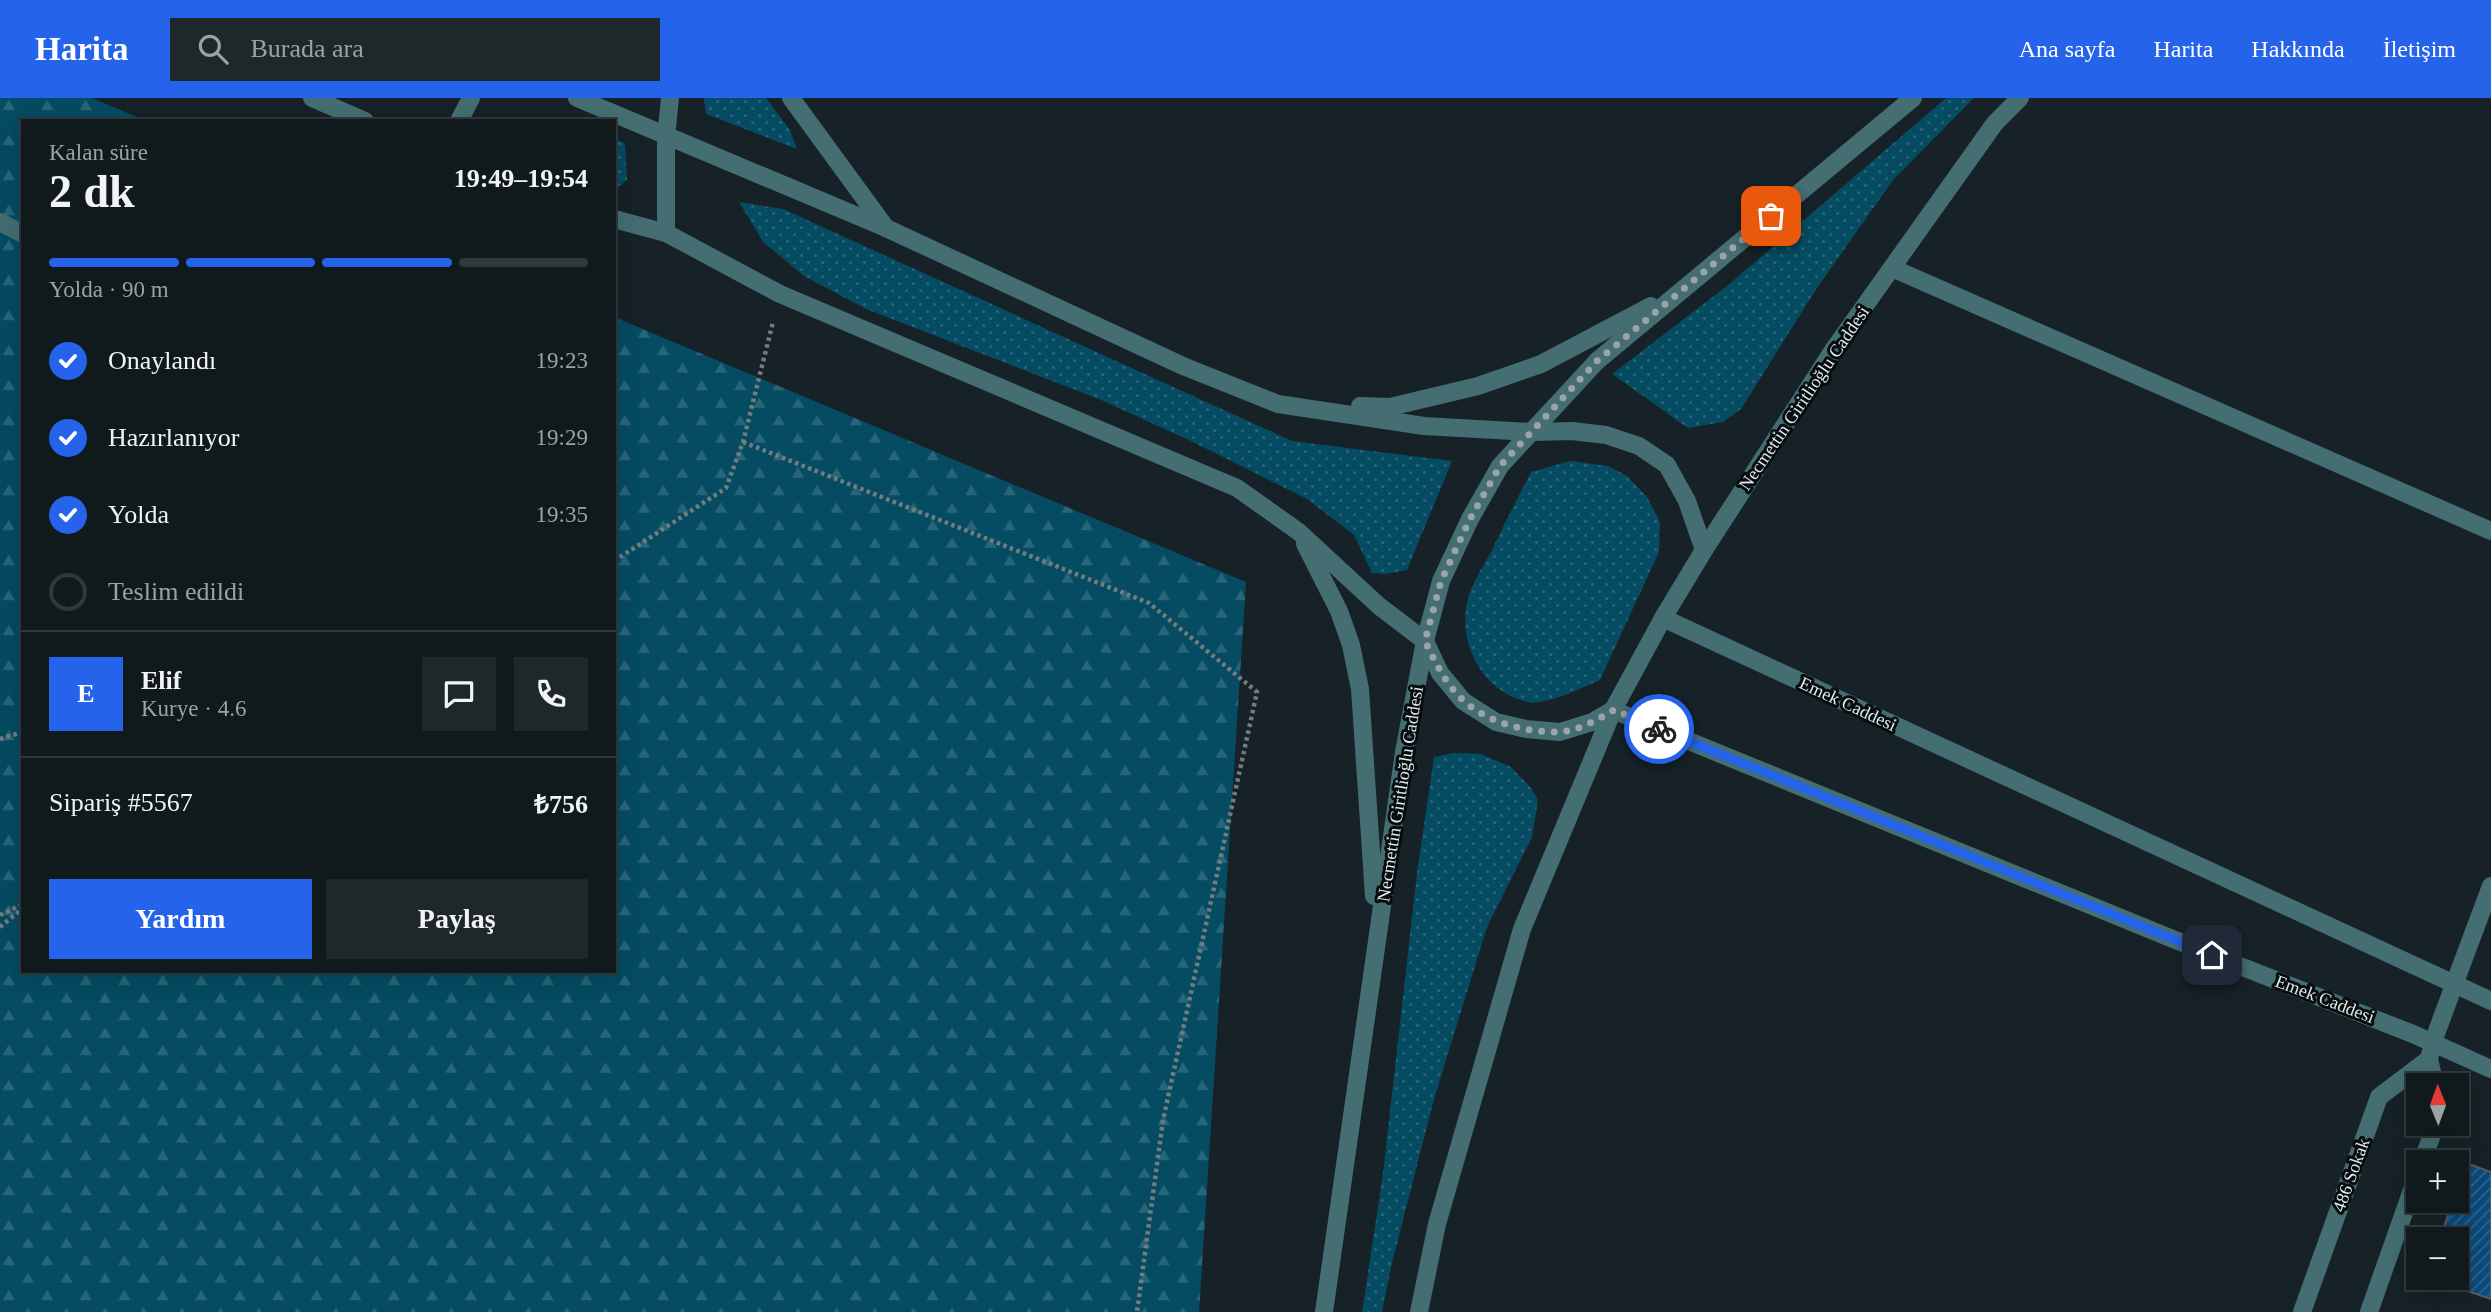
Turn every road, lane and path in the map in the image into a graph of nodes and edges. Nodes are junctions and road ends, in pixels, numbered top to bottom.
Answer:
1 (312, 98) edge
2 (471, 98) edge
3 (577, 98) edge
4 (670, 98) edge
5 (791, 98) edge
6 (1913, 98) edge
7 (2020, 98) edge
8 (360, 119) edge
9 (460, 119) edge
10 (666, 137) junction
11 (616, 220) edge
12 (0, 222) edge
13 (886, 228) junction
14 (21, 233) edge
15 (666, 233) junction
16 (1892, 268) junction
17 (1690, 284) junction
18 (780, 294) junction
19 (1278, 404) junction
20 (1532, 432) junction
21 (743, 442) junction
22 (2491, 531) edge
23 (1298, 532) junction
24 (1704, 550) junction
25 (616, 560) edge
26 (1663, 618) junction
27 (1425, 641) junction
28 (1614, 710) junction
29 (21, 733) edge
30 (0, 739) edge
31 (2491, 886) edge
32 (21, 907) edge
33 (21, 908) edge
34 (0, 915) edge
35 (0, 927) edge
36 (1372, 978) junction
37 (2454, 985) junction
38 (2491, 1001) edge
39 (2431, 1050) junction
40 (2491, 1069) edge
41 (2434, 1073) edge
42 (2406, 1208) edge
43 (1137, 1312) edge
44 (1324, 1312) edge
45 (1419, 1312) edge
46 (2302, 1312) edge
47 (2370, 1312) edge

1 - 8 street
2 - 9 street
3 - 10 street
4 - 10 street
5 - 13 street
6 - 17 street, Necmettin Giritlioğlu Caddesi
7 - 16 street, Necmettin Giritlioğlu Caddesi
10 - 13 street
10 - 15 street
11 - 15 street
12 - 14 street
13 - 19 street
15 - 18 street
16 - 22 street
16 - 24 street, Necmettin Giritlioğlu Caddesi
17 - 19 street
17 - 20 street, Necmettin Giritlioğlu Caddesi
18 - 21 path
18 - 23 street
19 - 20 street
20 - 24 street
20 - 27 street, Necmettin Giritlioğlu Caddesi
21 - 25 path
21 - 43 path
23 - 27 street
23 - 36 street
24 - 26 street, Necmettin Giritlioğlu Caddesi
26 - 28 street, Necmettin Giritlioğlu Caddesi
26 - 37 street, Emek Caddesi
27 - 28 street
27 - 36 street, Necmettin Giritlioğlu Caddesi
28 - 39 street, Emek Caddesi
28 - 45 street, Necmettin Giritlioğlu Caddesi
29 - 30 path
31 - 37 street
32 - 34 path
33 - 35 path
36 - 44 street, Necmettin Giritlioğlu Caddesi
37 - 38 street, Emek Caddesi
37 - 39 street
39 - 40 street, Emek Caddesi
39 - 41 street
39 - 46 street, 486 Sokak
42 - 47 street

